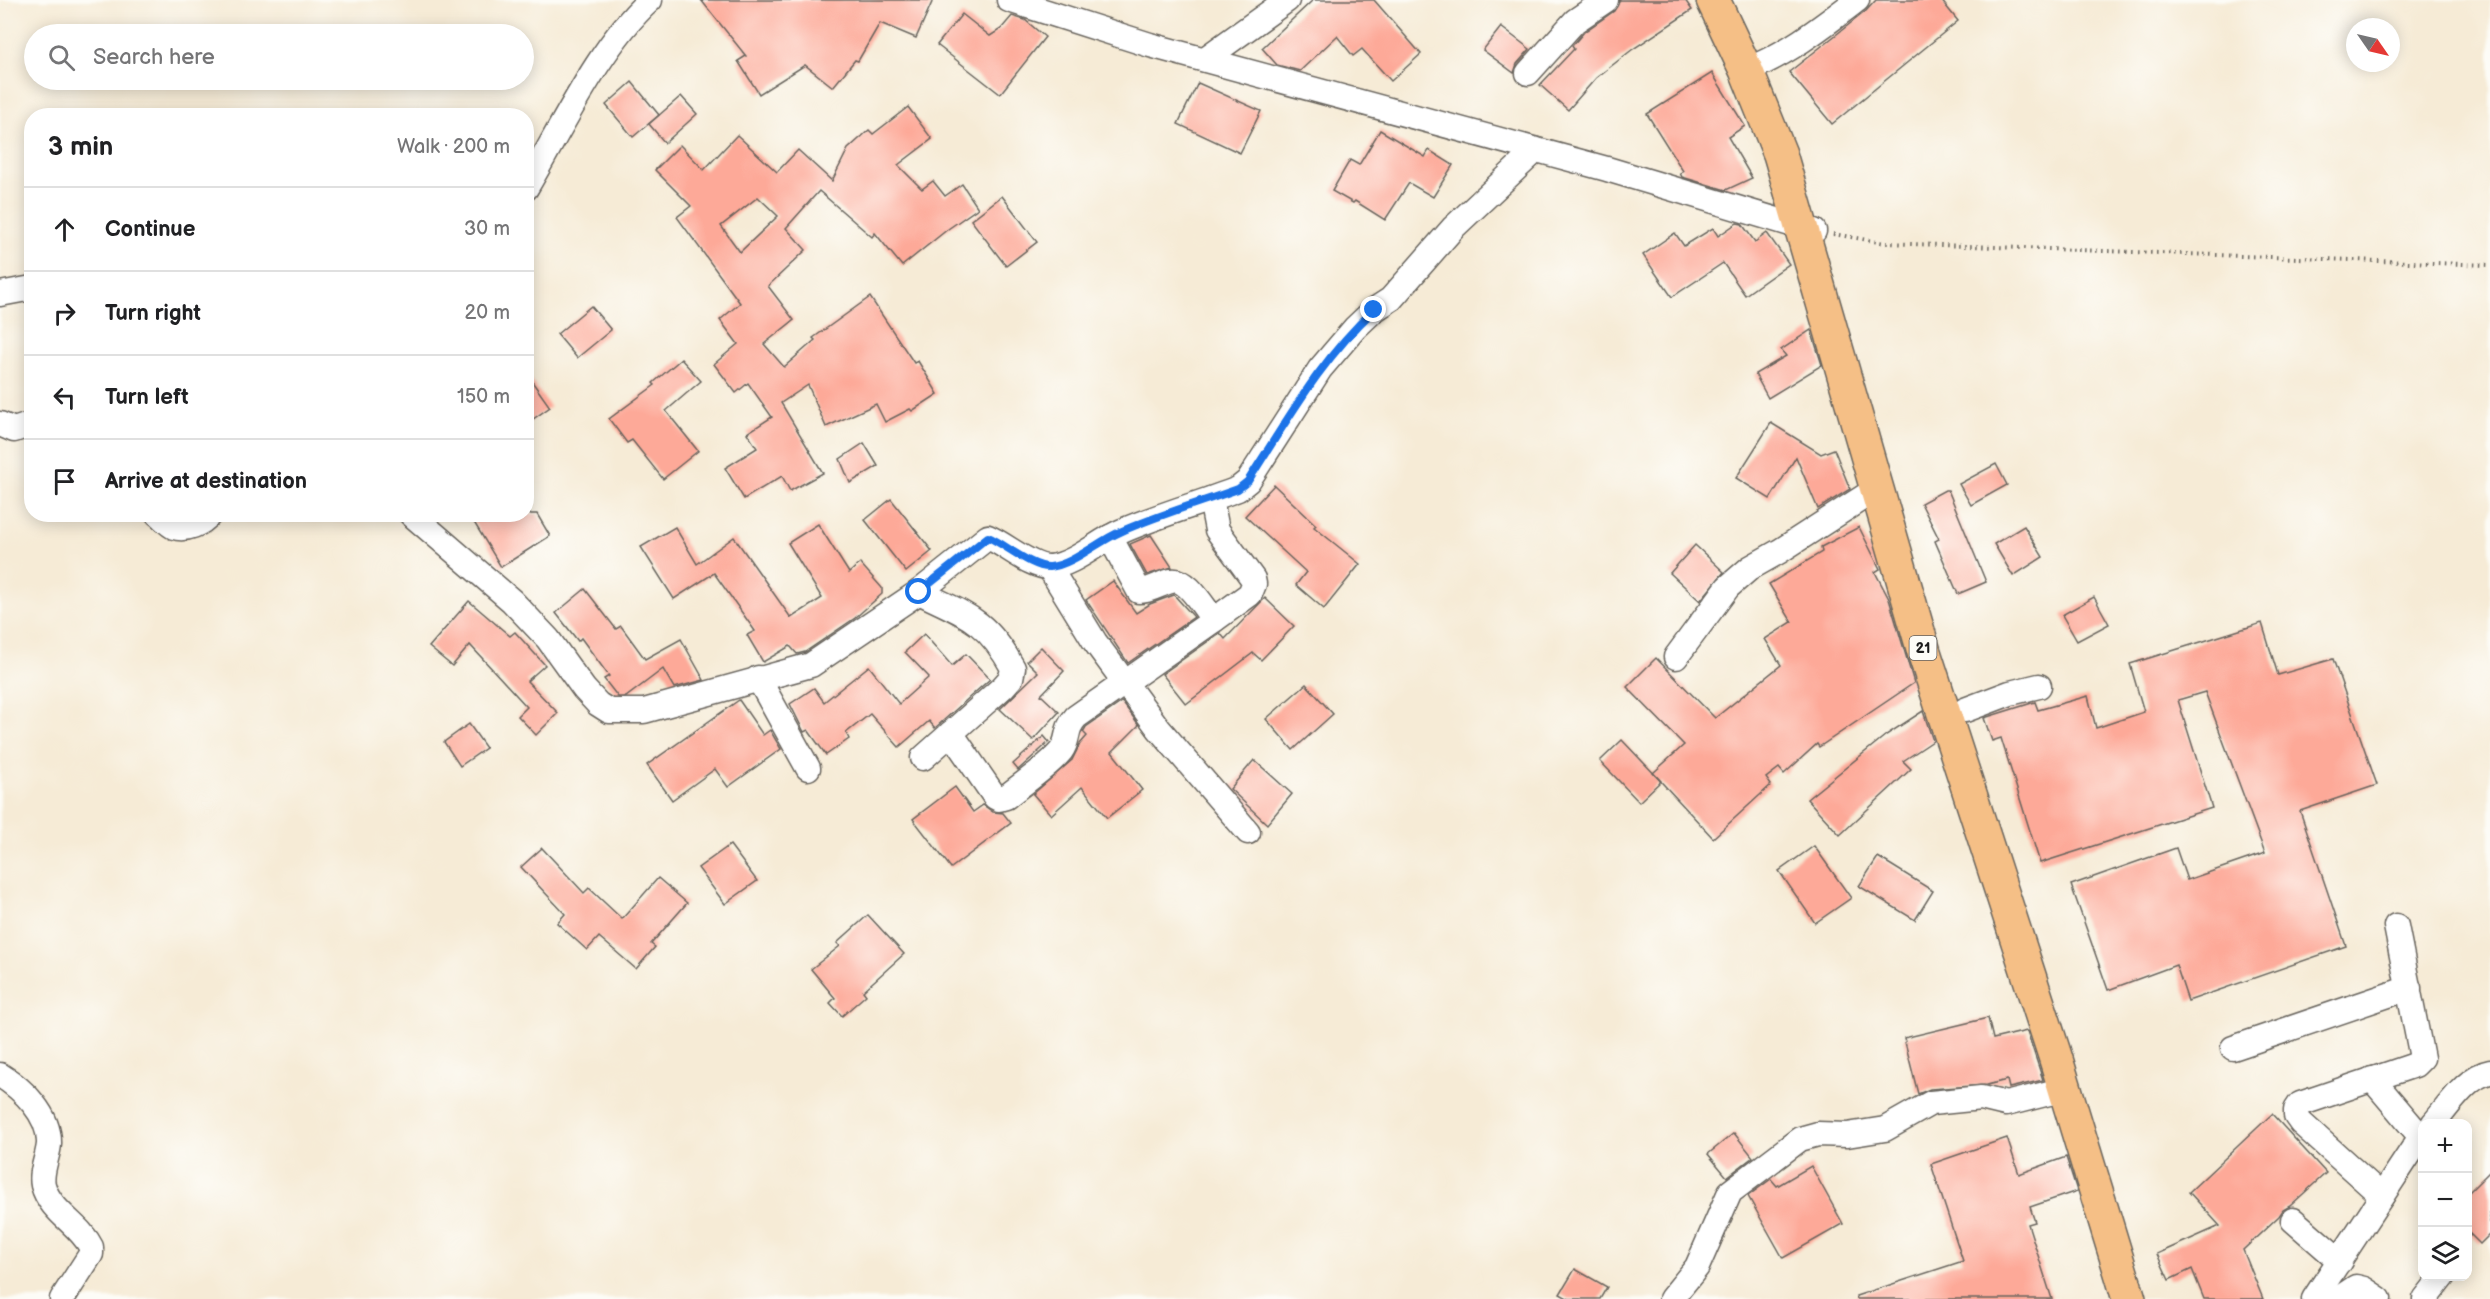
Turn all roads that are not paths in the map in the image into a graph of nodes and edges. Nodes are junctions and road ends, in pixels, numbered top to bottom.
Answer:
1 (650, 0) edge
2 (1009, 0) edge
3 (1287, 0) edge
4 (1606, 0) edge
5 (1713, 0) edge
6 (1733, 0) edge
7 (1857, 0) edge
8 (1205, 59) junction
9 (1753, 67) junction
10 (1528, 73) dead end
11 (1536, 150) junction
12 (534, 174) edge
13 (1810, 230) junction
14 (24, 290) edge
15 (0, 294) edge
16 (0, 424) edge
17 (24, 427) edge
18 (1876, 489) junction
19 (1210, 499) junction
20 (168, 522) edge
21 (202, 522) edge
22 (420, 522) edge
23 (1110, 537) junction
24 (1049, 567) junction
25 (919, 592) junction
26 (1214, 620) junction
27 (1676, 657) dead end
28 (758, 678) junction
29 (1125, 682) junction
30 (2039, 686) dead end
31 (1965, 710) junction
32 (951, 733) junction
33 (923, 758) dead end
34 (808, 768) dead end
35 (1248, 832) dead end
36 (2396, 926) dead end
37 (2409, 988) junction
38 (2234, 1048) dead end
39 (2490, 1072) edge
40 (0, 1075) edge
41 (2372, 1079) junction
42 (2071, 1087) junction
43 (2437, 1119) edge
44 (2418, 1124) edge
45 (2418, 1144) edge
46 (2382, 1196) junction
47 (2293, 1220) dead end
48 (2340, 1261) junction
49 (2439, 1281) edge
50 (62, 1299) edge
51 (1671, 1299) edge
52 (2129, 1299) edge
53 (2146, 1299) edge
54 (2314, 1299) edge
55 (2338, 1299) edge
56 (2379, 1299) edge
57 (2425, 1299) edge

1 - 12 street
2 - 8 street
3 - 8 street
4 - 10 street
5 - 9 highway, 21
6 - 9 highway, 21
7 - 9 street
8 - 11 street
9 - 13 highway, 21
11 - 13 street
11 - 19 street
13 - 18 highway, 21
13 - 31 highway, 21
14 - 15 street
16 - 17 street
18 - 27 street
18 - 42 highway, 21
19 - 23 street
19 - 26 street
20 - 21 street
22 - 28 street
23 - 24 street
23 - 26 street
24 - 25 street
24 - 29 street
25 - 28 street
25 - 32 street
26 - 29 street
28 - 34 street
29 - 32 street
29 - 35 street
30 - 31 street
31 - 42 highway, 21
32 - 33 street
36 - 37 street
37 - 38 street
37 - 41 street
39 - 43 street
40 - 50 street
41 - 44 street
41 - 46 street
42 - 51 street
42 - 52 highway, 21
42 - 53 highway, 21
45 - 46 street
46 - 48 street
47 - 48 street
48 - 54 street
49 - 57 street
55 - 56 street

